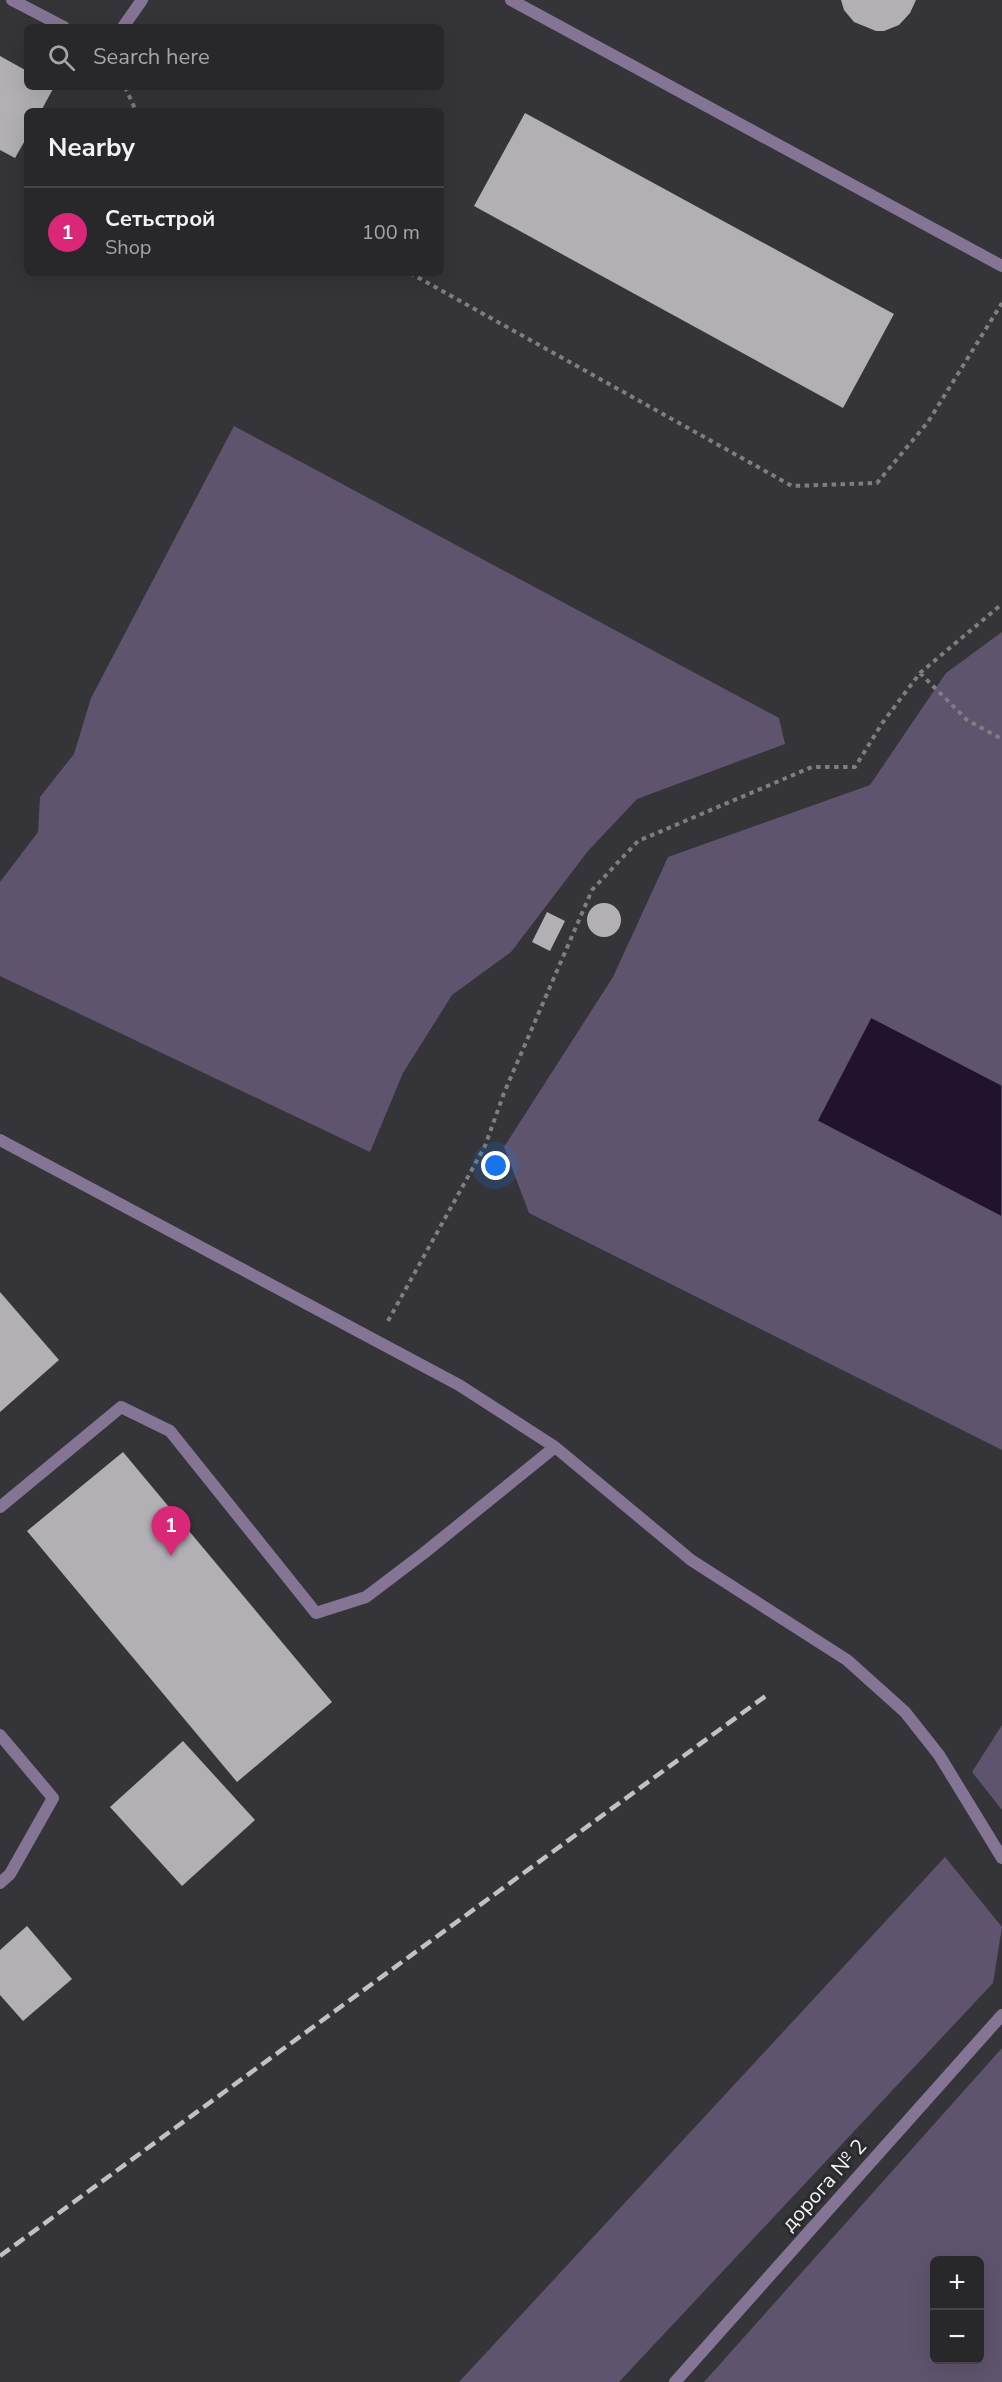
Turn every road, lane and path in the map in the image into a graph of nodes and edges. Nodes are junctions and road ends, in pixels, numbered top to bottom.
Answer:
1 (12, 0) edge
2 (141, 0) edge
3 (511, 0) edge
4 (58, 24) edge
5 (125, 24) edge
6 (126, 90) edge
7 (134, 108) edge
8 (1002, 266) edge
9 (415, 276) edge
10 (1002, 303) edge
11 (1002, 604) edge
12 (920, 673) junction
13 (1002, 739) edge
14 (0, 1140) edge
15 (377, 1341) junction
16 (555, 1447) junction
17 (0, 1507) edge
18 (0, 1735) edge
19 (1002, 1858) edge
20 (0, 1883) edge
21 (1002, 2015) edge
22 (675, 2382) edge

1 - 4 street
2 - 5 street
3 - 8 street
6 - 7 path
9 - 10 path
11 - 12 path
12 - 13 path
12 - 15 path
14 - 15 street
15 - 16 street
16 - 17 street
16 - 19 street
18 - 20 street
21 - 22 street, дорога № 2

